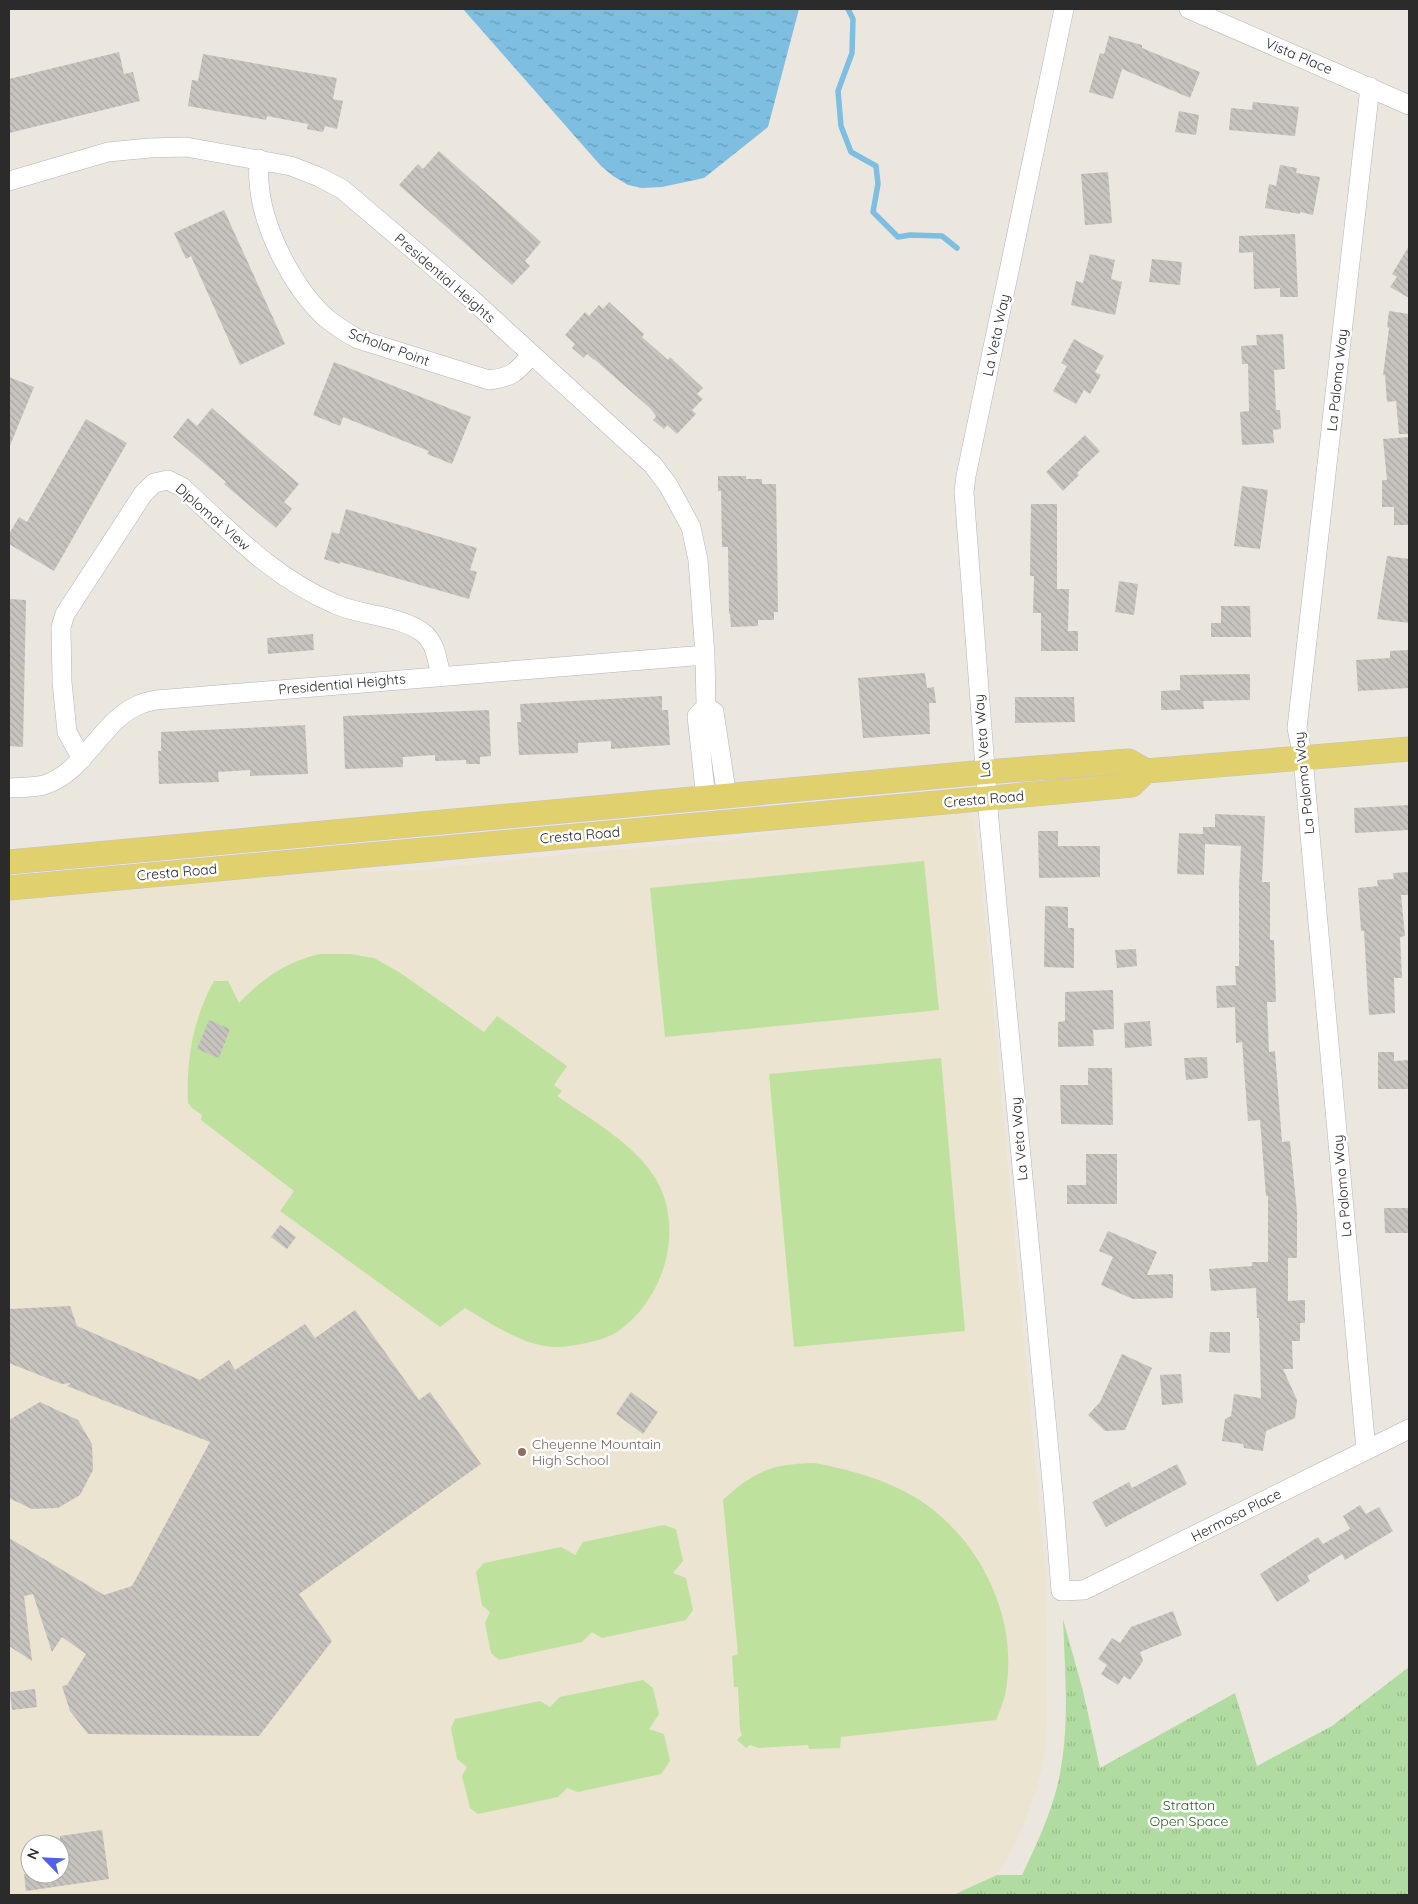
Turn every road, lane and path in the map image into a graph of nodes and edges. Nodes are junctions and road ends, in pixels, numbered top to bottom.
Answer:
1 (1064, 9) edge
2 (1188, 9) edge
3 (1370, 87) junction
4 (1409, 105) edge
5 (260, 159) junction
6 (9, 181) edge
7 (531, 355) junction
8 (706, 655) junction
9 (441, 676) junction
10 (1409, 750) edge
11 (1303, 758) junction
12 (82, 759) junction
13 (1051, 768) junction
14 (1146, 771) junction
15 (985, 772) junction
16 (9, 788) edge
17 (1054, 792) junction
18 (716, 798) junction
19 (987, 799) junction
20 (9, 862) edge
21 (9, 888) edge
22 (1409, 1428) edge
23 (1366, 1450) junction
24 (1061, 1591) joint

1 - 15 street, La Veta Way
2 - 3 street, Vista Place
3 - 4 street, Vista Place
3 - 11 street, La Paloma Way
5 - 6 street, Presidential Heights
5 - 7 street, Presidential Heights
5 - 7 street, Scholar Point
7 - 8 street, Presidential Heights
8 - 9 street, Presidential Heights
8 - 18 street, Presidential Heights
9 - 12 street, Presidential Heights
9 - 12 street, Diplomat View
10 - 11 main road, Cresta Road
11 - 14 main road, Cresta Road
11 - 23 street, La Paloma Way
12 - 16 street, Presidential Heights
13 - 14 main road, Cresta Road
13 - 15 main road, Cresta Road
13 - 17 street
14 - 17 main road, Cresta Road
15 - 18 main road, Cresta Road
15 - 19 street, La Veta Way
17 - 19 main road, Cresta Road
18 - 20 main road, Cresta Road
19 - 21 main road, Cresta Road
19 - 24 street, La Veta Way
22 - 23 street, Hermosa Place
23 - 24 street, Hermosa Place

